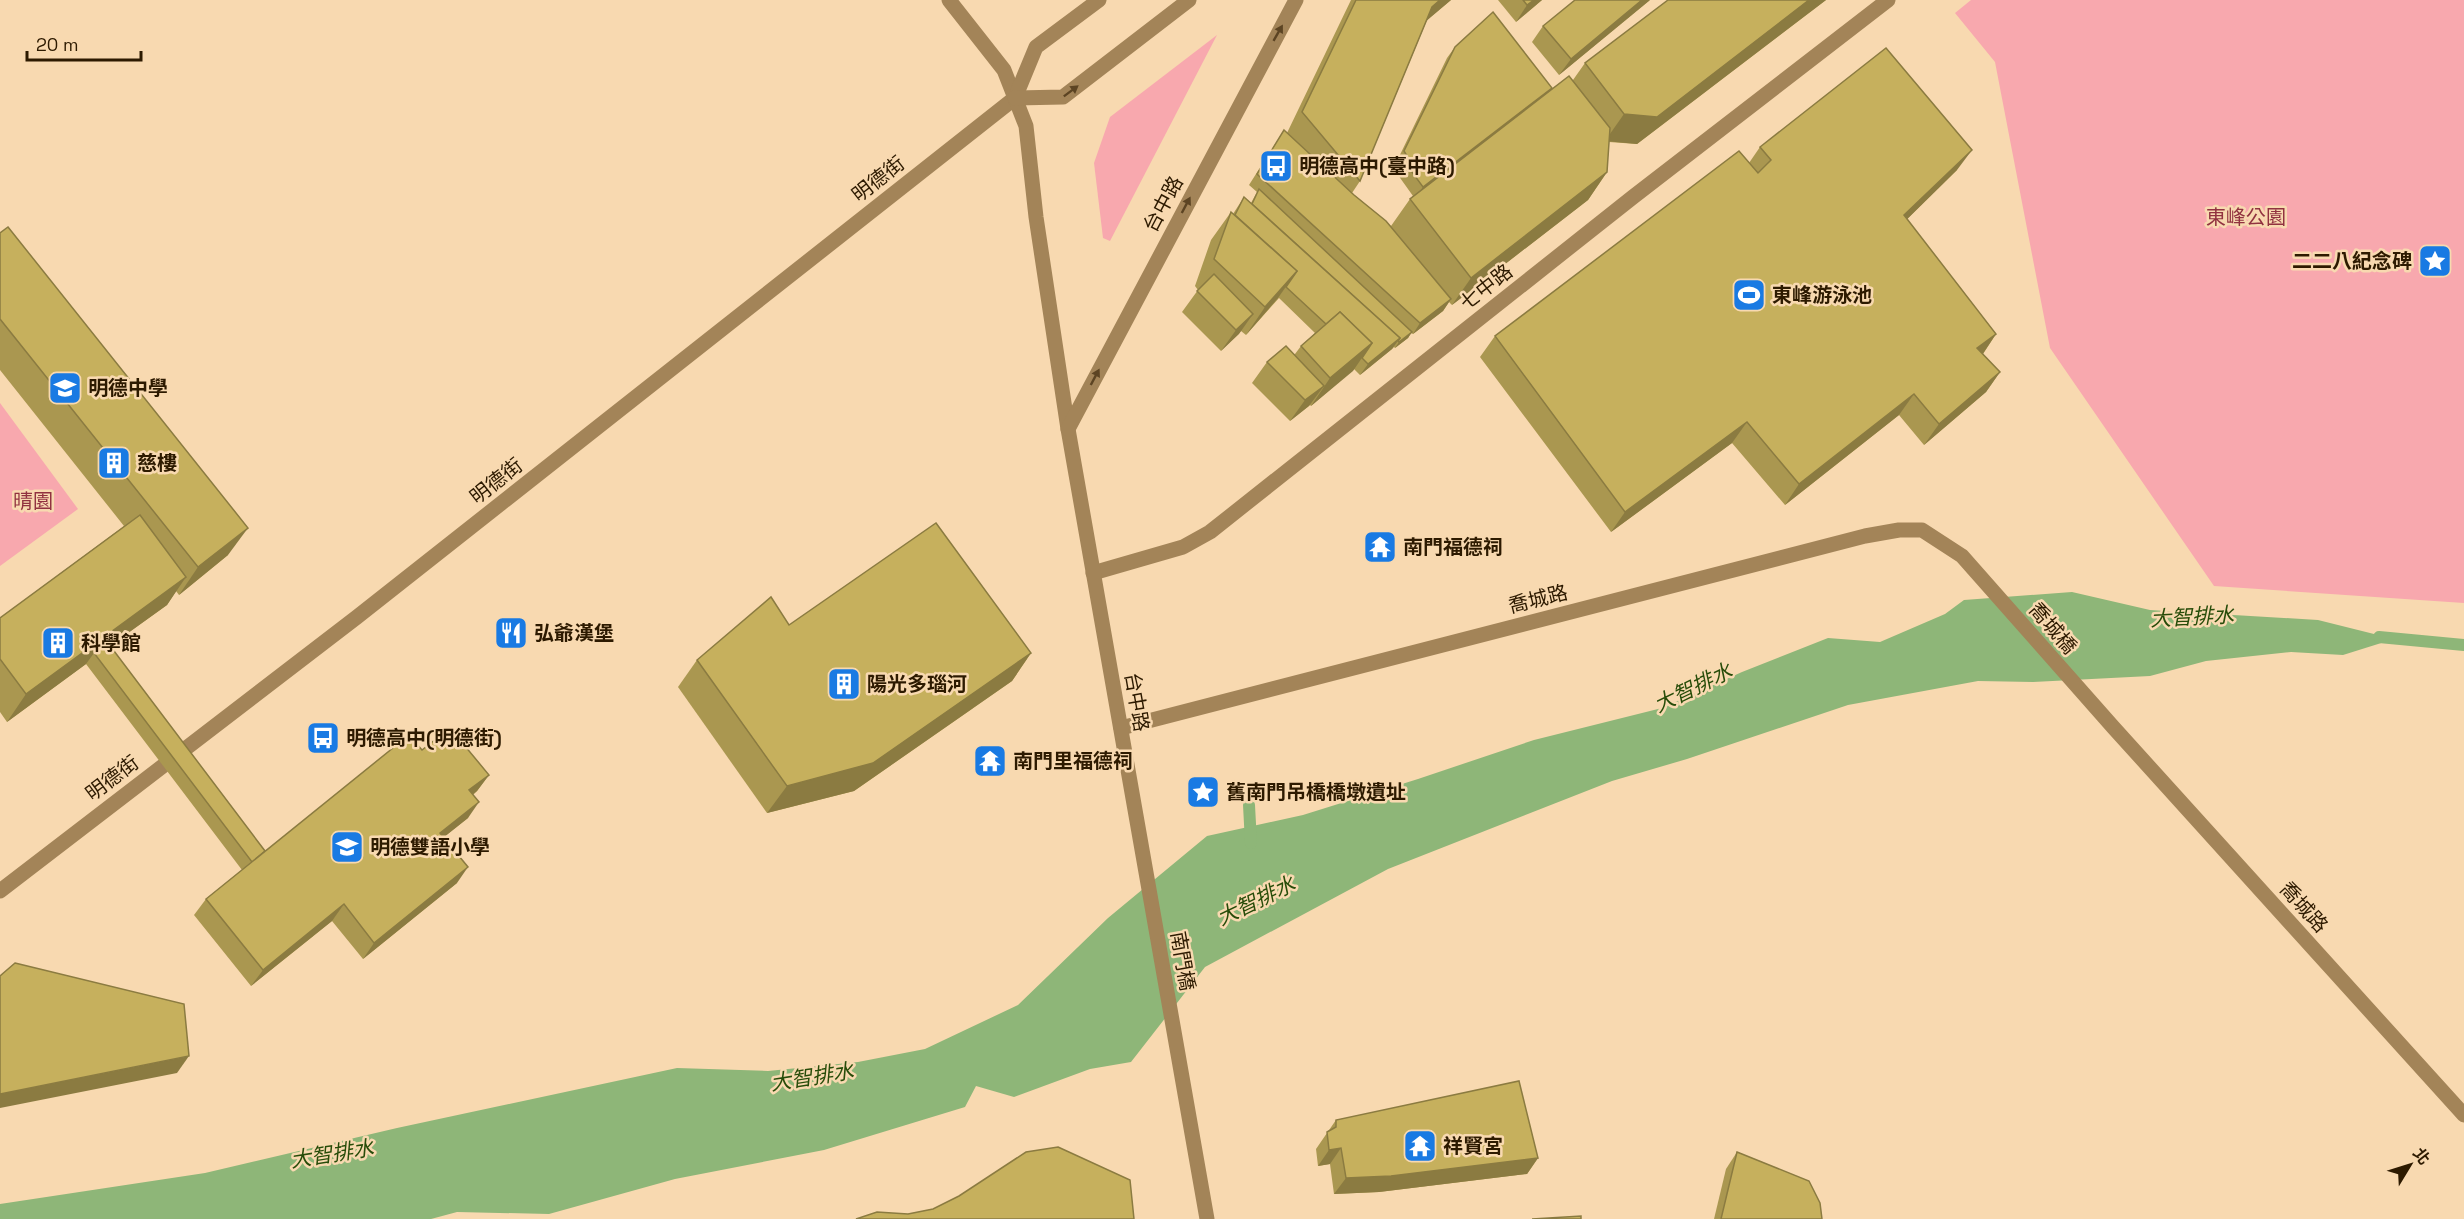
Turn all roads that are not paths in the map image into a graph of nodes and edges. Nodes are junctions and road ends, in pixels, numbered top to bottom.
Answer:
1 (949, 0) edge
2 (1100, 0) edge
3 (1189, 0) edge
4 (1296, 0) edge
5 (1888, 0) edge
6 (1015, 98) junction
7 (1068, 429) junction
8 (1962, 556) joint
9 (1093, 573) junction
10 (2113, 727) joint
11 (1121, 728) junction
12 (1128, 769) joint
13 (0, 891) edge
14 (2464, 1115) edge
15 (1207, 1219) edge

1 - 6 street, 台中路
2 - 6 street
6 -> 3 street
7 -> 4 street, 台中路
5 - 9 street, 七中路
6 - 7 street, 台中路
6 - 13 street, 明德街
7 - 9 street, 台中路
8 - 10 street, 喬城橋
8 - 11 street, 喬城路
9 - 11 street, 台中路
10 - 14 street, 喬城路
11 - 12 street, 台中路
12 - 15 street, 南門橋

